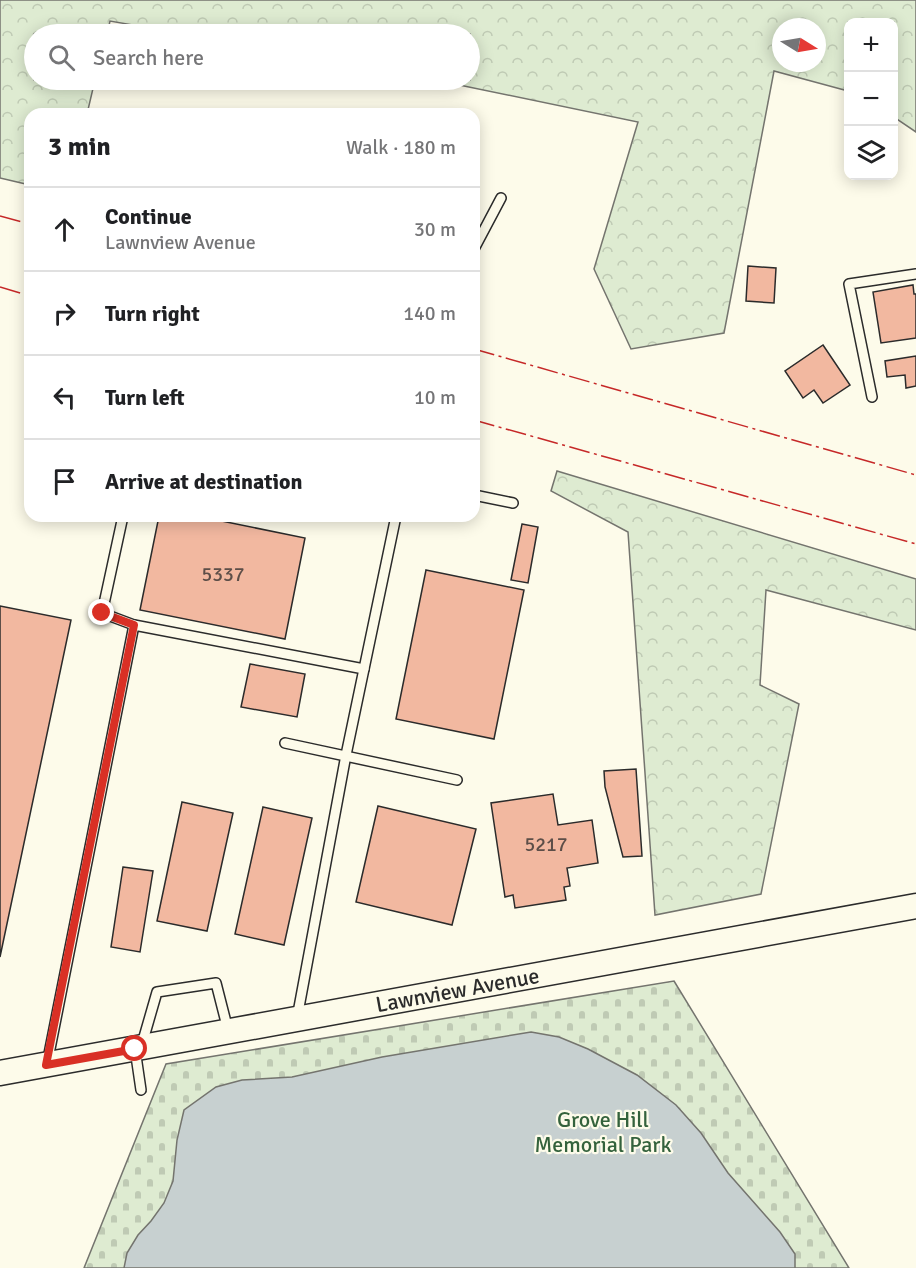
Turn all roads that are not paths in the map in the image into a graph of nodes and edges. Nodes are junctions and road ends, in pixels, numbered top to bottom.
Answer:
1 (501, 198) dead end
2 (480, 238) edge
3 (916, 274) edge
4 (872, 397) dead end
5 (480, 496) edge
6 (513, 503) dead end
7 (122, 522) edge
8 (395, 522) edge
9 (134, 625) junction
10 (364, 669) junction
11 (285, 743) dead end
12 (346, 755) junction
13 (457, 780) dead end
14 (916, 906) edge
15 (297, 1018) junction
16 (228, 1032) junction
17 (138, 1049) junction
18 (46, 1065) junction
19 (0, 1073) edge
20 (141, 1090) dead end

1 - 2 lane
3 - 4 lane
5 - 6 lane
7 - 9 lane
8 - 10 lane
9 - 10 lane
9 - 18 lane
10 - 12 lane
11 - 12 lane
12 - 13 lane
12 - 15 lane
14 - 15 street, Lawnview Avenue
15 - 16 street, Lawnview Avenue
16 - 17 street, Lawnview Avenue
16 - 17 lane
17 - 18 street, Lawnview Avenue
17 - 20 lane
18 - 19 street, Lawnview Avenue

